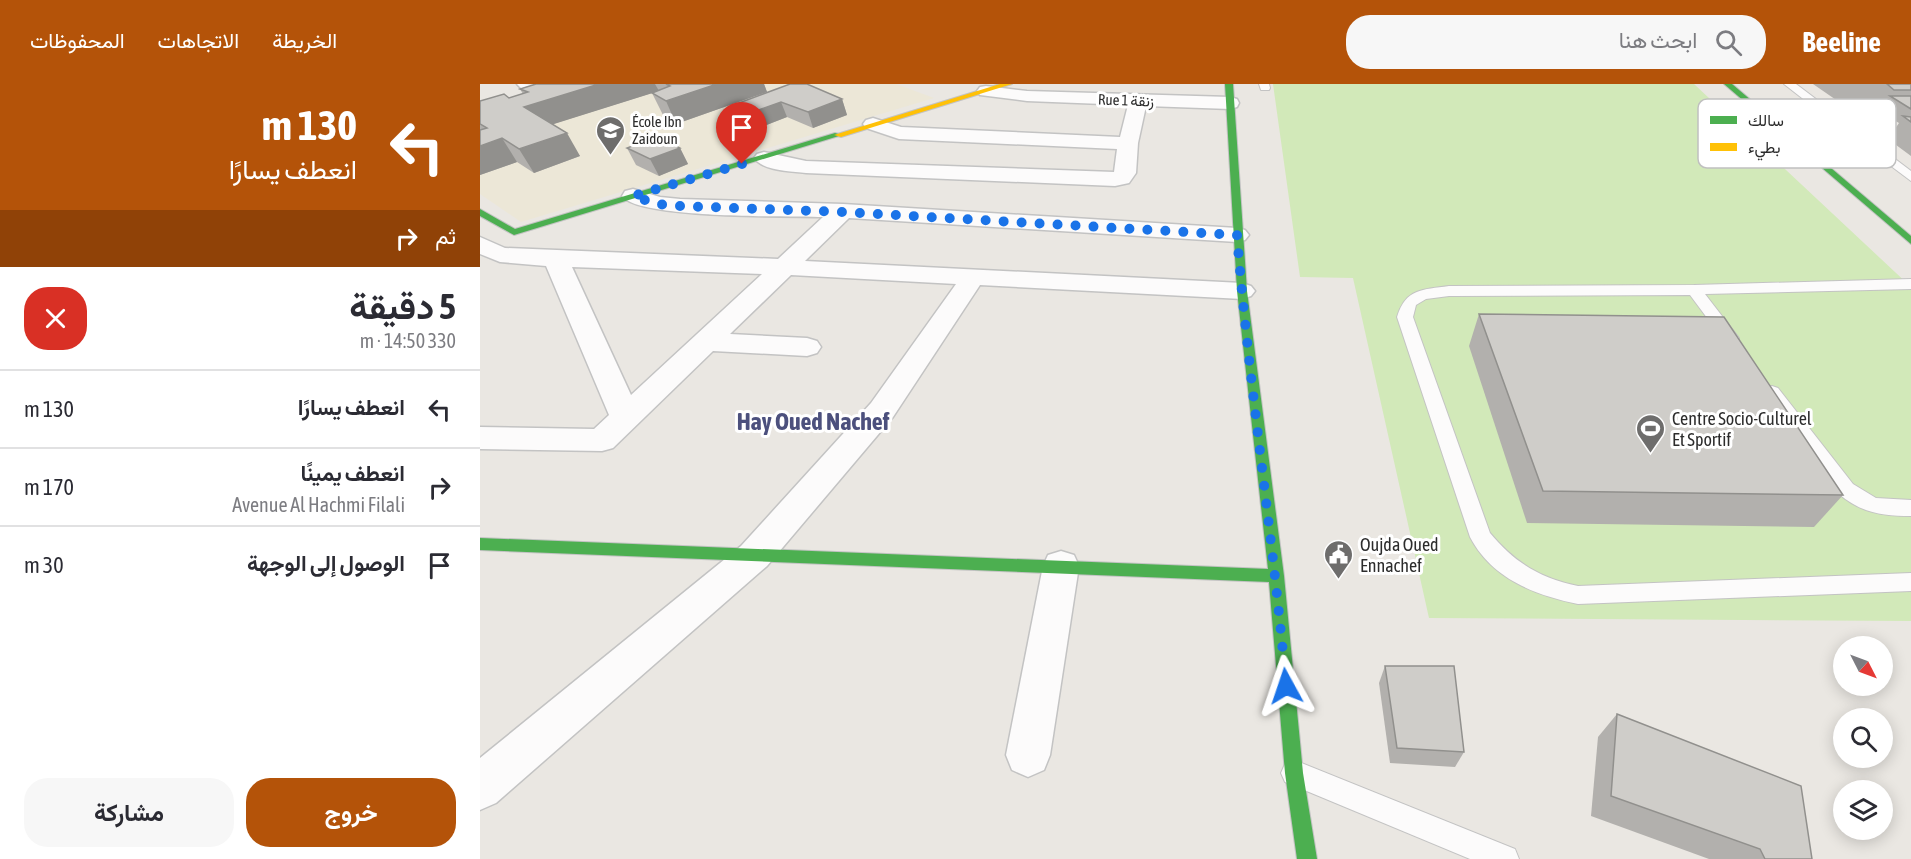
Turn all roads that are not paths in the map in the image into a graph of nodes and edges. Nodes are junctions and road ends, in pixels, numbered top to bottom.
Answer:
1 (1008, 84) edge
2 (1229, 84) edge
3 (1728, 84) edge
4 (1789, 84) edge
5 (567, 89) edge
6 (986, 91) junction
7 (526, 92) edge
8 (1027, 96) junction
9 (1746, 99) edge
10 (1808, 99) edge
11 (1138, 100) junction
12 (1230, 103) junction
13 (873, 124) junction
14 (1008, 137) junction
15 (1128, 143) junction
16 (764, 158) junction
17 (1896, 166) edge
18 (1826, 168) edge
19 (1911, 177) edge
20 (633, 196) junction
21 (480, 212) edge
22 (843, 212) junction
23 (514, 232) junction
24 (1237, 235) junction
25 (1911, 241) edge
26 (486, 247) edge
27 (556, 259) junction
28 (783, 267) junction
29 (973, 277) junction
30 (1911, 284) edge
31 (1694, 290) junction
32 (1242, 291) junction
33 (708, 342) junction
34 (807, 347) dead end
35 (1744, 356) edge
36 (1759, 375) edge
37 (625, 416) junction
38 (480, 438) edge
39 (1911, 508) edge
40 (480, 544) edge
41 (753, 556) junction
42 (1061, 566) junction
43 (1276, 576) junction
44 (1911, 582) edge
45 (1028, 755) dead end
46 (1294, 773) junction
47 (480, 787) edge
48 (1307, 859) edge
49 (1505, 859) edge

1 - 6 street
2 - 12 street
3 - 9 street
4 - 10 lane
5 - 7 street
6 - 8 street, Rue 1 زنقة
6 - 13 street
8 - 11 street, Rue 1 زنقة
8 - 14 street
11 - 12 street, Rue 1 زنقة
11 - 15 street
12 - 24 street
13 - 14 street
13 - 16 street
14 - 15 street
15 - 16 street
16 - 20 street
17 - 19 lane
18 - 25 street
20 - 22 street
20 - 23 street
21 - 23 street
22 - 24 street
22 - 28 street
23 - 26 street
24 - 32 street
26 - 27 street
27 - 28 street
27 - 37 street
28 - 29 street
28 - 33 street
29 - 32 street
29 - 41 street
30 - 31 lane
31 - 35 lane
31 - 44 lane
32 - 43 street
33 - 34 street
33 - 37 street
36 - 39 lane
37 - 38 street
40 - 41 street
41 - 42 street
41 - 47 street
42 - 43 street
42 - 45 street
43 - 46 street
46 - 48 street
46 - 49 lane

